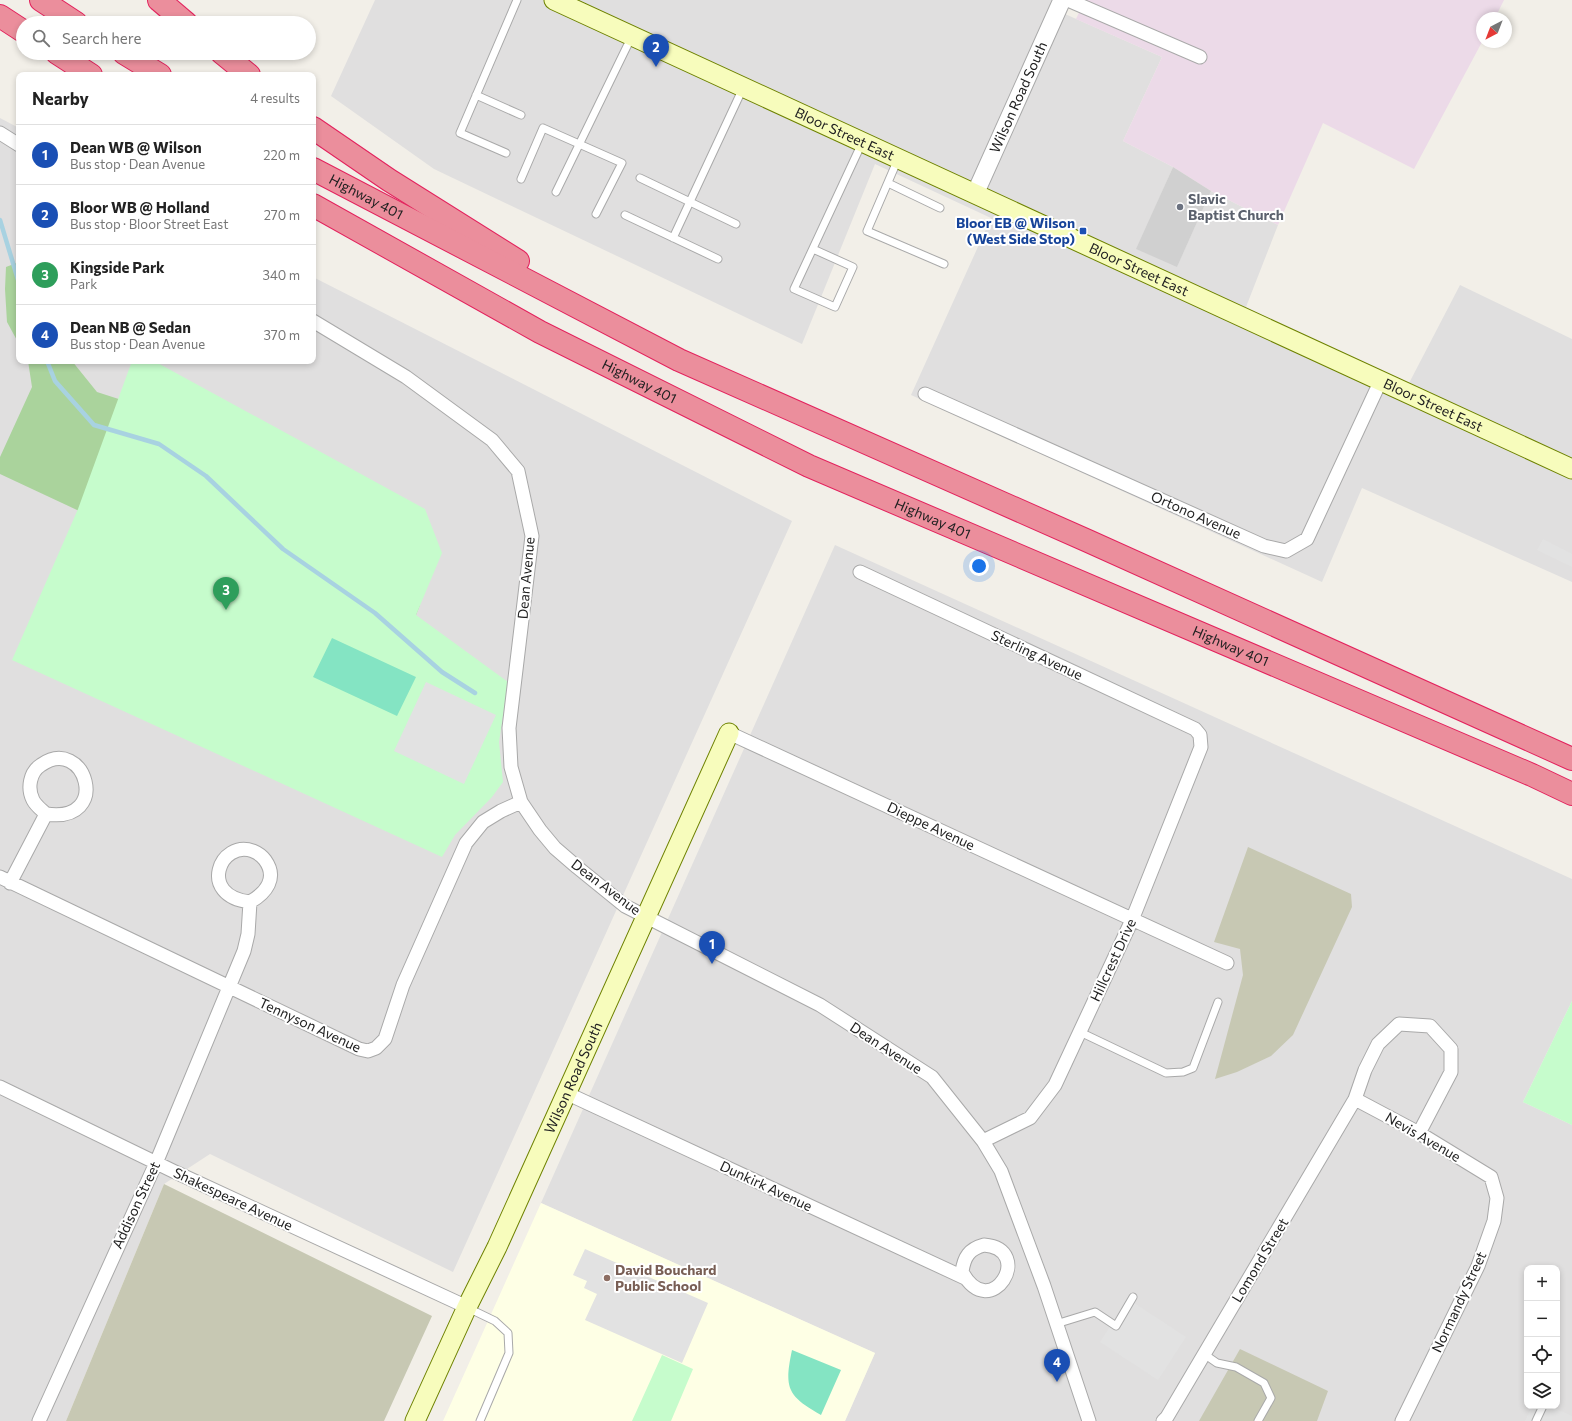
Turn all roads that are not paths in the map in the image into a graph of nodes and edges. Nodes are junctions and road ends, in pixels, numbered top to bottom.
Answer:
1 (41, 0) edge
2 (159, 0) edge
3 (517, 0) edge
4 (554, 0) edge
5 (1062, 0) edge
6 (1068, 0) edge
7 (0, 16) edge
8 (65, 16) edge
9 (178, 16) edge
10 (16, 26) edge
11 (632, 36) junction
12 (1200, 57) dead end
13 (68, 60) edge
14 (135, 60) edge
15 (231, 60) edge
16 (86, 72) edge
17 (155, 72) edge
18 (245, 72) edge
19 (743, 88) junction
20 (476, 95) junction
21 (521, 115) dead end
22 (316, 130) edge
23 (0, 133) edge
24 (862, 142) junction
25 (16, 143) edge
26 (579, 145) junction
27 (506, 153) dead end
28 (898, 159) junction
29 (316, 171) edge
30 (640, 178) dead end
31 (521, 179) dead end
32 (888, 183) junction
33 (556, 192) dead end
34 (975, 194) junction
35 (690, 202) junction
36 (316, 207) edge
37 (940, 208) dead end
38 (596, 214) dead end
39 (626, 215) dead end
40 (736, 224) dead end
41 (673, 238) junction
42 (813, 249) junction
43 (718, 259) dead end
44 (944, 264) dead end
45 (316, 323) edge
46 (679, 360) junction
47 (1381, 380) junction
48 (925, 394) dead end
49 (1572, 469) edge
50 (860, 572) dead end
51 (729, 733) joint
52 (1202, 747) joint
53 (1572, 759) edge
54 (1572, 794) edge
55 (521, 802) junction
56 (46, 814) junction
57 (5, 880) edge
58 (250, 902) junction
59 (646, 917) junction
60 (1132, 920) junction
61 (1227, 963) dead end
62 (229, 988) junction
63 (1218, 1002) dead end
64 (1080, 1032) junction
65 (0, 1087) edge
66 (566, 1093) junction
67 (1355, 1099) junction
68 (1418, 1133) junction
69 (983, 1141) junction
70 (156, 1163) junction
71 (1491, 1178) joint
72 (965, 1278) dead end
73 (1133, 1297) dead end
74 (467, 1307) junction
75 (1056, 1324) junction
76 (1204, 1354) junction
77 (1542, 1409) edge
78 (39, 1421) edge
79 (415, 1421) edge
80 (480, 1421) edge
81 (1089, 1421) edge
82 (1163, 1421) edge
83 (1258, 1421) edge
84 (1402, 1421) edge
85 (1536, 1421) edge

1 - 8 highway
2 - 9 highway
3 - 20 lane
4 - 11 main road, Bloor Street East
5 - 34 street, Wilson Road South
6 - 12 street
7 - 10 highway
11 - 19 main road, Bloor Street East
11 - 26 lane
13 - 16 highway
14 - 17 highway
15 - 18 highway
19 - 24 main road, Bloor Street East
19 - 35 lane
20 - 21 lane
20 - 27 lane
22 - 46 highway
23 - 25 street
24 - 28 main road, Bloor Street East
24 - 42 lane
26 - 31 lane
26 - 33 lane
26 - 38 lane
28 - 32 lane
28 - 34 main road, Bloor Street East
29 - 46 highway, Highway 401
30 - 35 lane
32 - 37 lane
32 - 44 lane
34 - 47 main road, Bloor Street East
35 - 40 lane
35 - 41 lane
36 - 54 highway, Highway 401
39 - 41 lane
41 - 43 lane
42 - 42 lane
45 - 55 street, Dean Avenue
46 - 53 highway, Highway 401
47 - 48 street, Ortono Avenue
47 - 49 main road, Bloor Street East
50 - 52 street, Sterling Avenue
51 - 59 main road, Wilson Road South
51 - 60 street, Dieppe Avenue
52 - 60 street, Hillcrest Drive
55 - 59 street, Dean Avenue
55 - 62 street, Tennyson Avenue
56 - 56 street
56 - 57 street
57 - 62 street, Tennyson Avenue
58 - 58 street
58 - 62 street, Addison Street
59 - 66 main road, Wilson Road South
59 - 69 street, Dean Avenue
60 - 61 street, Dieppe Avenue
60 - 64 street, Hillcrest Drive
62 - 70 street, Addison Street
63 - 64 lane
64 - 69 street, Hillcrest Drive
65 - 70 street, Shakespeare Avenue
66 - 72 street, Dunkirk Avenue
66 - 74 main road, Wilson Road South
67 - 68 street, Nevis Avenue
67 - 68 street
67 - 76 street, Lomond Street
68 - 71 street, Nevis Avenue
69 - 75 street, Dean Avenue
70 - 74 street, Shakespeare Avenue
70 - 78 street, Addison Street
71 - 84 street, Normandy Street
73 - 75 lane
74 - 79 main road, Wilson Road South
74 - 80 lane
75 - 81 street, Dean Avenue
76 - 82 street, Lomond Street
76 - 83 lane
77 - 85 lane

